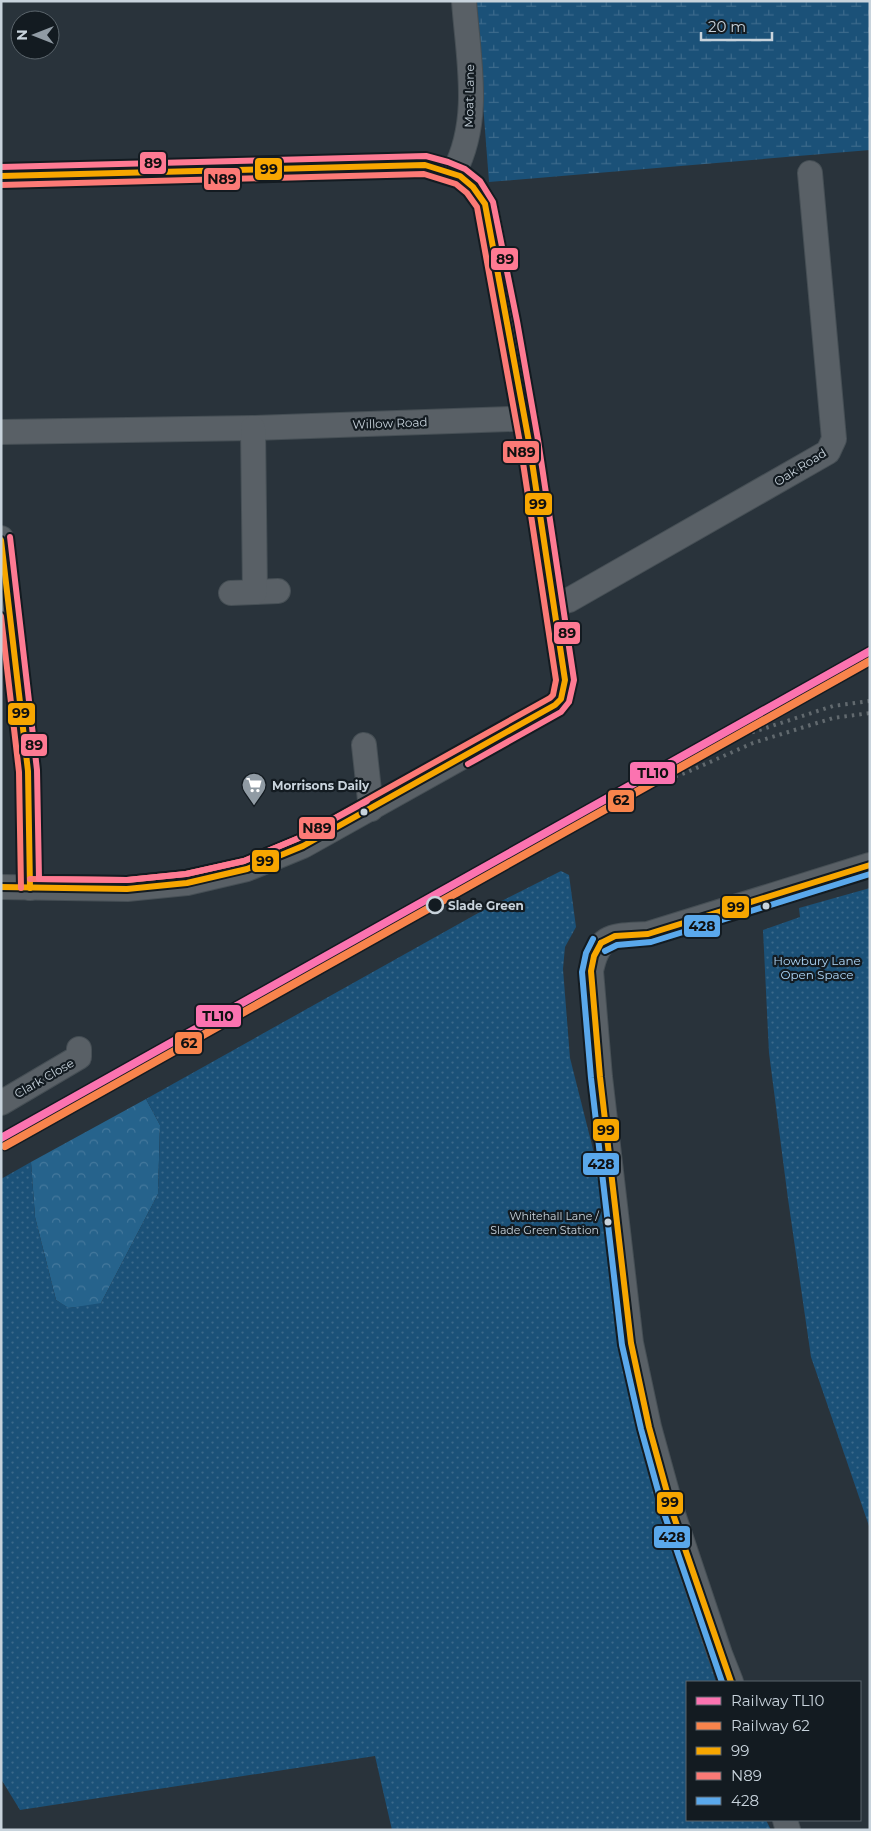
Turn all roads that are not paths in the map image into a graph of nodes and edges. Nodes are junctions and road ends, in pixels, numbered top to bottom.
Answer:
1 (464, 1) edge
2 (454, 172) junction
3 (810, 173) dead end
4 (1, 176) edge
5 (526, 416) junction
6 (253, 428) junction
7 (1, 432) edge
8 (1, 538) edge
9 (231, 593) dead end
10 (555, 604) junction
11 (364, 745) dead end
12 (371, 809) junction
13 (870, 865) edge
14 (1, 887) edge
15 (30, 888) junction
16 (79, 1048) dead end
17 (1, 1103) edge
18 (731, 1681) edge

1 - 2 street, Moat Lane
2 - 4 street
2 - 5 street
3 - 10 street, Oak Road
5 - 6 street, Willow Road
5 - 10 street
6 - 7 street, Willow Road
6 - 9 street
8 - 15 street
10 - 12 street
11 - 12 street
12 - 15 street
13 - 18 street
14 - 15 street
16 - 17 street, Clark Close

